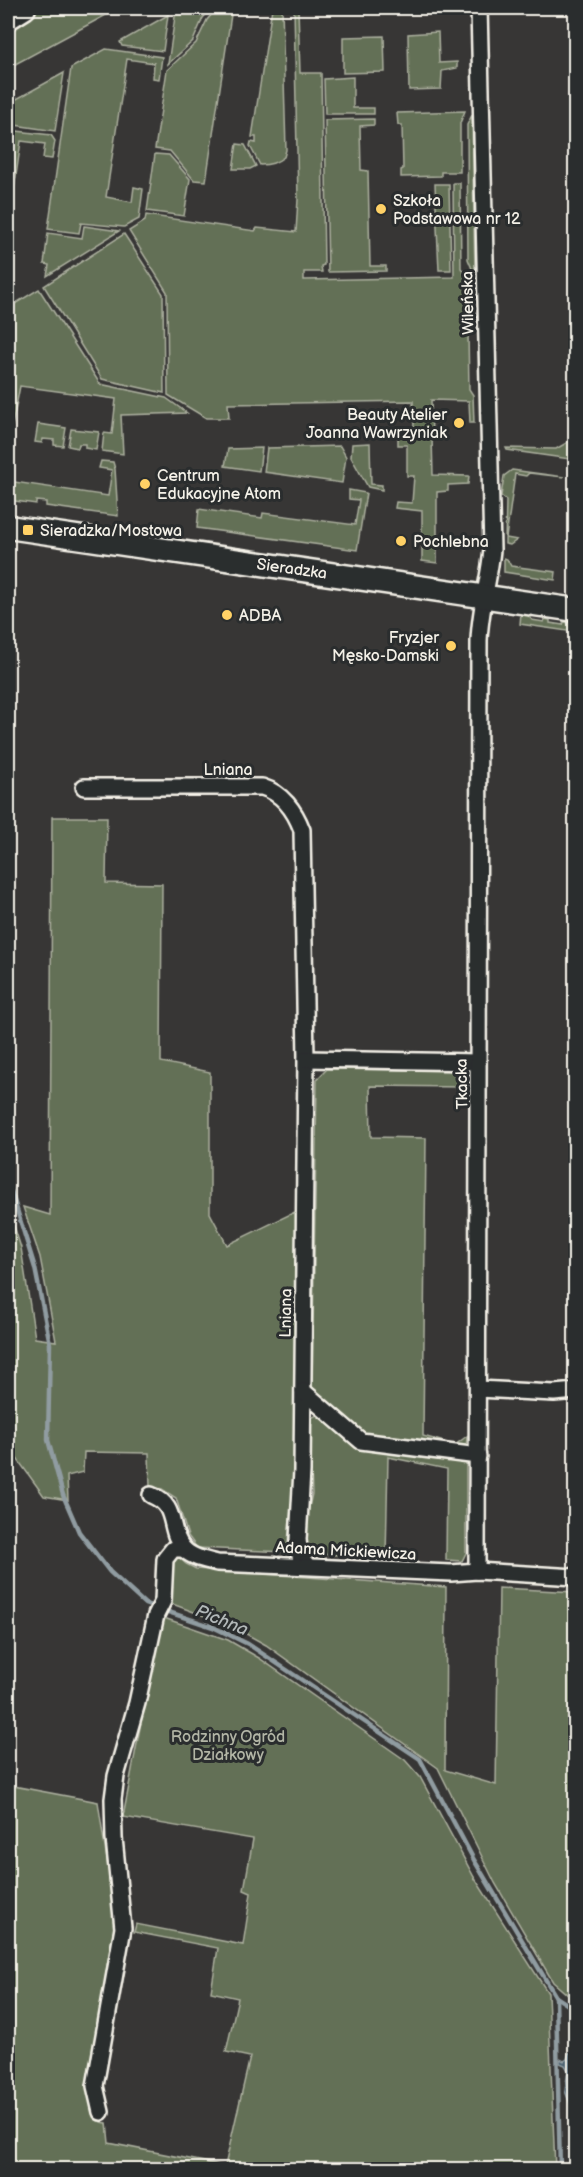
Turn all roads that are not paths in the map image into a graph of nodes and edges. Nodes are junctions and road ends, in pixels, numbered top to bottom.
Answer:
1 (24, 8) edge
2 (479, 8) edge
3 (8, 18) edge
4 (8, 527) edge
5 (485, 596) junction
6 (576, 610) edge
7 (84, 787) dead end
8 (306, 1059) junction
9 (478, 1062) junction
10 (478, 1389) junction
11 (303, 1391) junction
12 (576, 1391) edge
13 (478, 1456) junction
14 (151, 1495) dead end
15 (183, 1549) junction
16 (307, 1565) junction
17 (477, 1571) junction
18 (576, 1577) edge
19 (101, 2112) dead end

1 - 3 street
2 - 5 street, Wileńska
4 - 5 street, Sieradzka
5 - 6 street, Sieradzka
5 - 9 street, Tkacka
7 - 8 street, Lniana
8 - 9 street
8 - 11 street, Lniana
9 - 10 street, Tkacka
10 - 12 street
10 - 13 street, Tkacka
11 - 13 street
11 - 16 street, Lniana
13 - 17 street, Tkacka
14 - 15 street
15 - 16 street, Adama Mickiewicza
15 - 19 street
16 - 17 street, Adama Mickiewicza
17 - 18 street, Adama Mickiewicza

